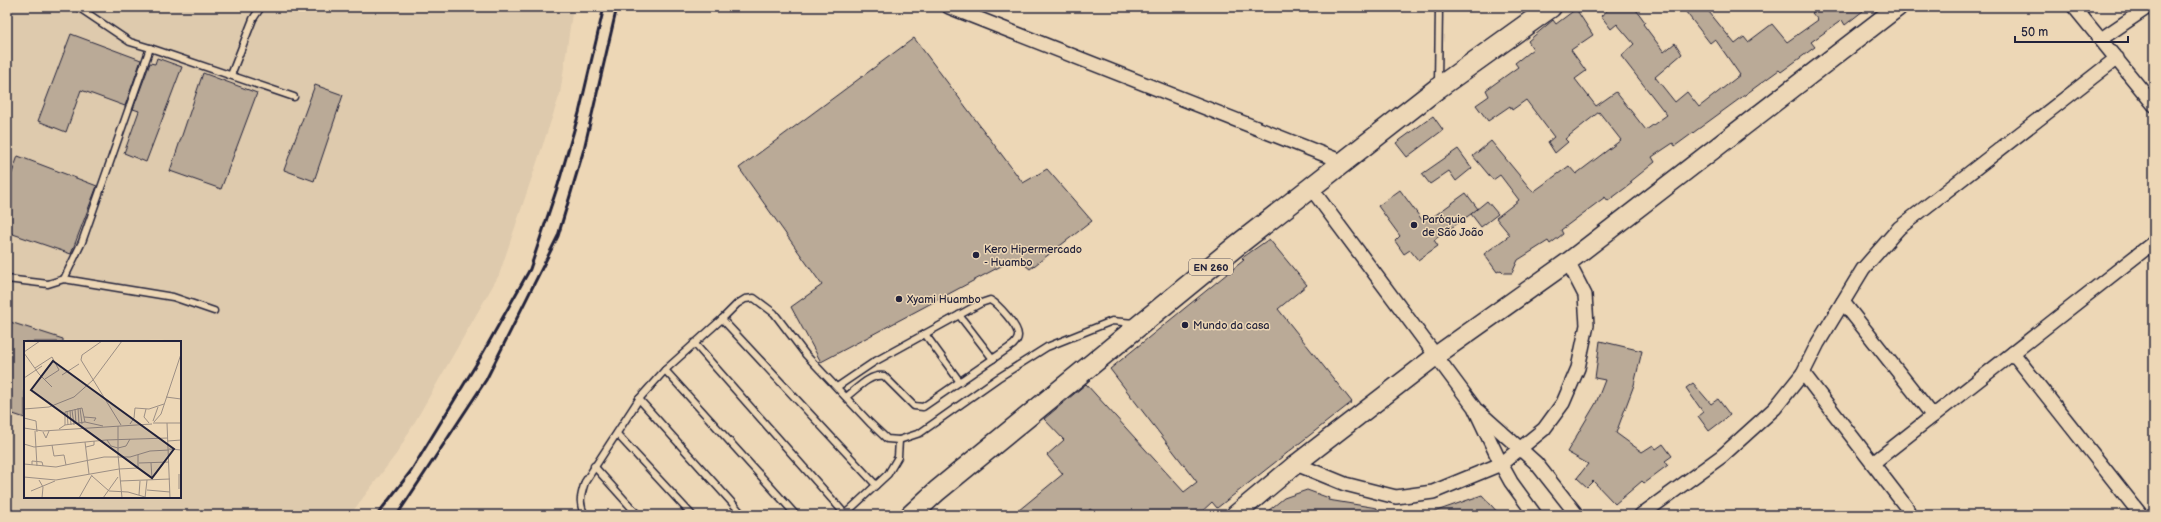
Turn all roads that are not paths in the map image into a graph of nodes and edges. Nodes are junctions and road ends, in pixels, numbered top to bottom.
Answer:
1 (78, 7) edge
2 (261, 7) edge
3 (949, 7) edge
4 (1439, 7) edge
5 (1538, 7) edge
6 (1551, 7) edge
7 (1898, 7) edge
8 (2074, 7) edge
9 (2148, 7) edge
10 (1520, 29) junction
11 (2101, 39) junction
12 (150, 48) junction
13 (2117, 58) junction
14 (231, 76) junction
15 (1438, 88) junction
16 (294, 97) dead end
17 (2154, 105) edge
18 (1343, 162) junction
19 (1311, 188) junction
20 (2154, 242) edge
21 (1568, 262) junction
22 (7, 279) edge
23 (64, 279) junction
24 (1843, 302) junction
25 (214, 311) dead end
26 (958, 315) junction
27 (722, 319) junction
28 (1144, 323) junction
29 (925, 334) junction
30 (694, 343) junction
31 (2013, 353) junction
32 (1437, 355) junction
33 (992, 359) junction
34 (665, 370) junction
35 (1804, 373) junction
36 (960, 382) junction
37 (837, 387) junction
38 (846, 397) junction
39 (638, 399) junction
40 (1474, 407) junction
41 (1933, 416) junction
42 (617, 434) junction
43 (899, 440) junction
44 (1520, 448) junction
45 (1873, 463) junction
46 (1296, 464) junction
47 (1501, 464) junction
48 (594, 466) junction
49 (876, 486) junction
50 (585, 515) edge
51 (638, 515) edge
52 (692, 515) edge
53 (743, 515) edge
54 (796, 515) edge
55 (845, 515) edge
56 (911, 515) edge
57 (1235, 515) edge
58 (1535, 515) edge
59 (1576, 515) edge
60 (1641, 515) edge
61 (1908, 515) edge
62 (2141, 515) edge

1 - 12 lane
2 - 14 lane
3 - 18 street
4 - 15 lane
5 - 10 main road, EN 260
6 - 10 main road, EN 260
7 - 21 street
8 - 11 street
9 - 11 street
10 - 15 main road, EN 260
11 - 13 street
12 - 14 lane
12 - 23 lane
13 - 17 street
13 - 24 street
14 - 16 lane
15 - 18 main road, EN 260
18 - 19 main road, EN 260
19 - 28 main road, EN 260
19 - 32 street
20 - 31 street
21 - 32 street
21 - 44 street
22 - 23 lane
23 - 25 lane
24 - 35 street
24 - 41 street
26 - 29 lane
26 - 33 lane
26 - 33 lane
27 - 30 lane
27 - 37 lane
27 - 49 lane
28 - 43 lane
28 - 56 main road, EN 260
29 - 36 lane
29 - 37 lane
30 - 34 lane
30 - 55 lane
31 - 41 street
31 - 62 street
32 - 40 street
32 - 46 street
33 - 36 lane
34 - 39 lane
34 - 54 lane
35 - 45 street
35 - 60 street
36 - 38 lane
37 - 38 lane
38 - 43 lane
39 - 42 lane
39 - 53 lane
40 - 44 street
40 - 47 street
41 - 45 street
42 - 48 lane
42 - 52 lane
43 - 49 lane
44 - 47 street
44 - 59 street
45 - 61 street
46 - 47 street
46 - 57 street
47 - 58 street
48 - 50 lane
48 - 51 lane
49 - 55 lane

